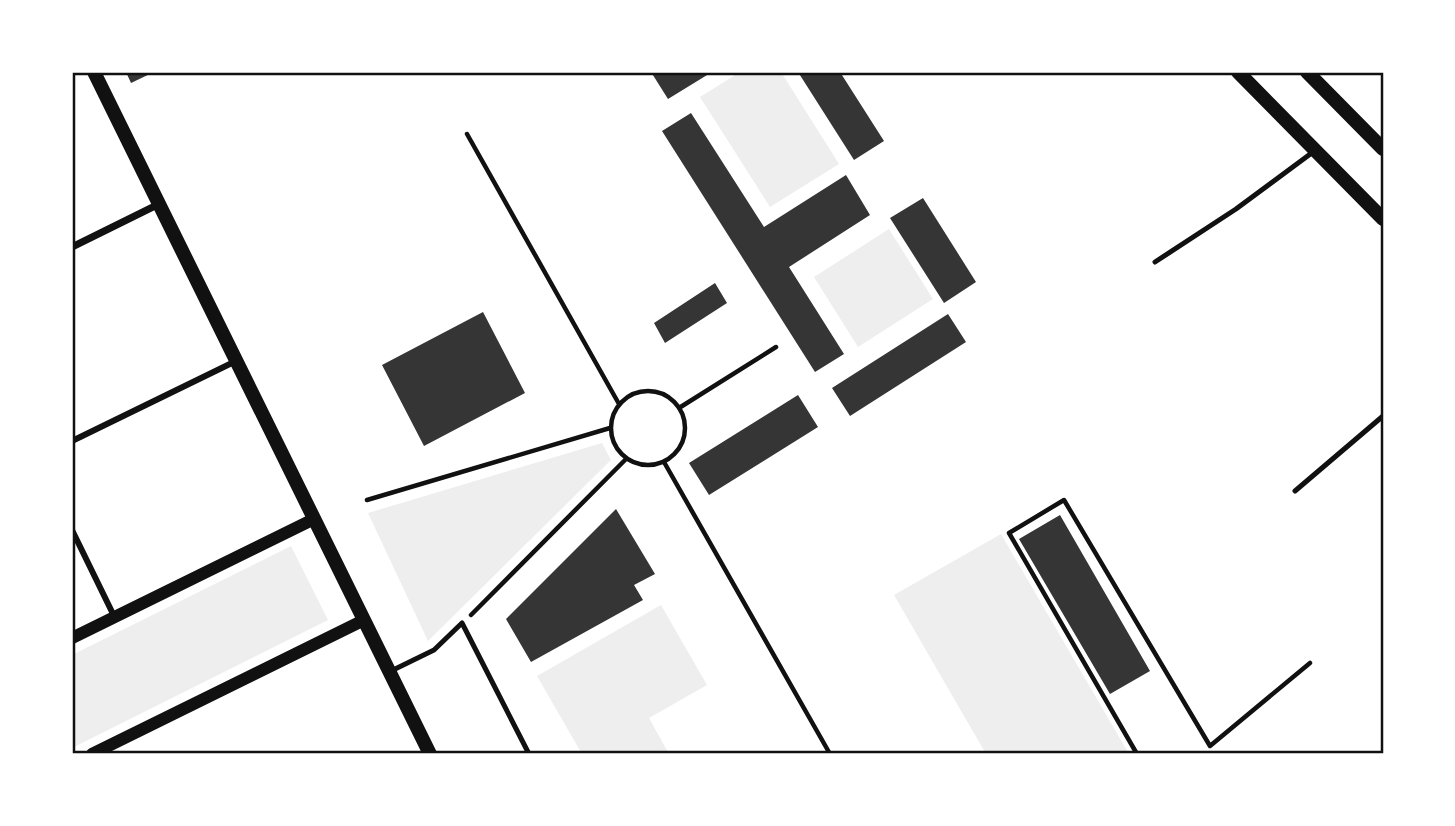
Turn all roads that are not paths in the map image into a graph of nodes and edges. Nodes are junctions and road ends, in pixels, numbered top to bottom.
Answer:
1 (94, 72) edge
2 (1238, 72) edge
3 (1307, 72) edge
4 (1383, 149) edge
5 (1315, 150) junction
6 (159, 204) junction
7 (1383, 219) edge
8 (72, 247) edge
9 (1155, 262) dead end
10 (236, 361) junction
11 (1383, 416) edge
12 (72, 441) edge
13 (1295, 491) dead end
14 (314, 519) junction
15 (72, 530) edge
16 (115, 617) junction
17 (364, 620) junction
18 (72, 638) edge
19 (390, 672) junction
20 (92, 754) edge
21 (430, 754) edge
22 (529, 754) edge

1 - 6 main road
2 - 5 main road
3 - 4 main road
5 - 7 main road
5 - 9 lane
6 - 8 street
6 - 10 main road
10 - 12 street
10 - 14 main road
11 - 13 lane
14 - 16 street
14 - 17 main road
15 - 16 street
16 - 18 street
17 - 19 main road
17 - 20 street
19 - 21 main road
19 - 22 lane

